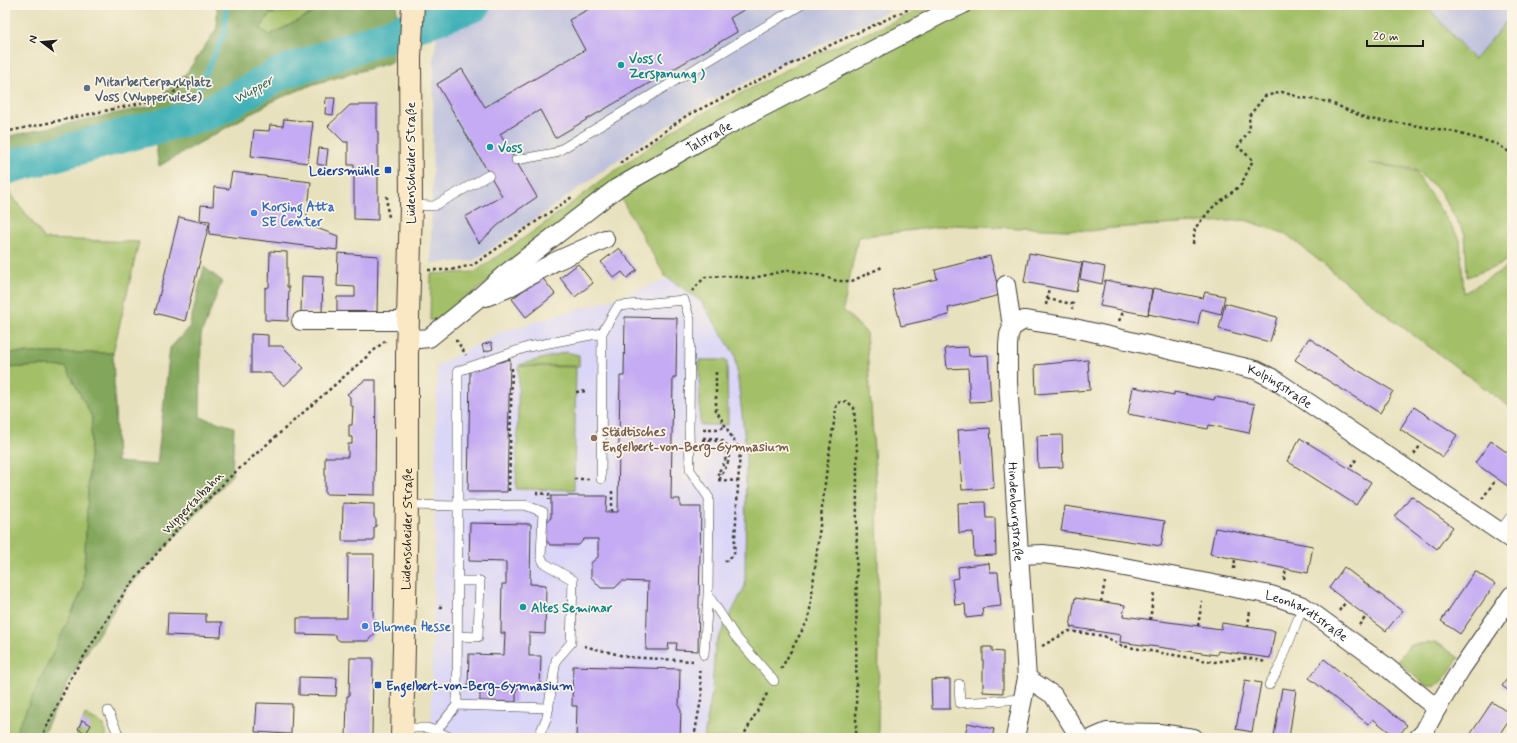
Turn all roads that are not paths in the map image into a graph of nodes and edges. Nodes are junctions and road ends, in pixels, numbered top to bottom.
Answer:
1 (413, 5) edge
2 (802, 5) edge
3 (962, 5) edge
4 (516, 160) dead end
5 (489, 175) dead end
6 (411, 206) junction
7 (605, 238) dead end
8 (1006, 285) dead end
9 (476, 300) junction
10 (301, 322) dead end
11 (1012, 327) junction
12 (408, 330) junction
13 (602, 333) junction
14 (601, 479) dead end
15 (407, 505) junction
16 (458, 506) junction
17 (1512, 515) edge
18 (1506, 536) edge
19 (1020, 555) junction
20 (458, 581) junction
21 (708, 595) junction
22 (1512, 595) edge
23 (1304, 606) junction
24 (458, 636) junction
25 (701, 659) road end
26 (1027, 678) junction
27 (774, 681) road end
28 (959, 684) dead end
29 (1269, 685) dead end
30 (1023, 699) junction
31 (457, 705) junction
32 (549, 708) junction
33 (1437, 708) junction
34 (108, 711) dead end
35 (436, 731) junction
36 (402, 733) edge
37 (120, 738) edge
38 (452, 738) edge
39 (538, 738) edge
40 (1016, 738) edge
41 (1080, 738) edge
42 (1093, 738) edge
43 (1194, 738) edge
44 (1418, 738) edge

1 - 6 main road, Lüdenscheider Straße
2 - 4 lane
3 - 9 street, Talstraße
5 - 6 lane
6 - 12 main road, Lüdenscheider Straße
7 - 9 street, Talstraße
8 - 11 street, Hindenburgstraße
9 - 12 street, Talstraße
10 - 12 street
11 - 18 street, Kolpingstraße
11 - 19 street, Hindenburgstraße
12 - 15 main road, Lüdenscheider Straße
13 - 14 lane
13 - 16 lane
13 - 21 lane
15 - 16 lane
15 - 36 main road, Lüdenscheider Straße
16 - 20 lane
16 - 32 lane
17 - 18 lane
19 - 23 street, Leonhardtstraße
19 - 26 street, Hindenburgstraße
20 - 24 lane
20 - 24 lane
21 - 25 lane
21 - 27 lane
22 - 33 street
23 - 29 lane
23 - 33 street, Leonhardtstraße
24 - 31 lane
26 - 30 street, Hindenburgstraße
26 - 41 street
28 - 30 lane
30 - 40 street, Hindenburgstraße
31 - 32 lane
31 - 35 lane
32 - 39 lane
33 - 44 street
34 - 37 lane
35 - 36 lane
35 - 38 lane
42 - 43 street

